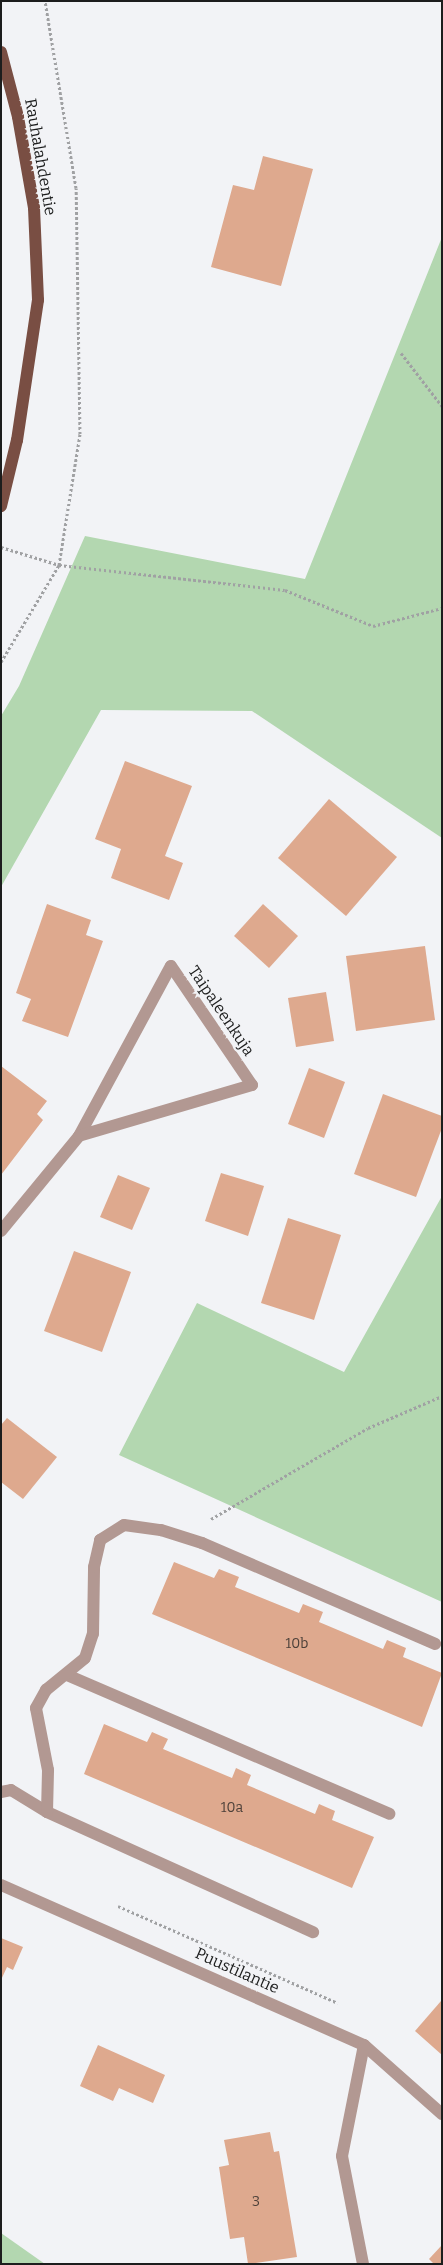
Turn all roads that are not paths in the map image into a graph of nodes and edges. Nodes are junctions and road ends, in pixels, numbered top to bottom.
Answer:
1 (1, 52) edge
2 (1, 506) edge
3 (79, 1136) junction
4 (1, 1231) edge
5 (435, 1644) dead end
6 (67, 1675) junction
7 (1, 1792) edge
8 (47, 1812) junction
9 (389, 1814) dead end
10 (1, 1885) edge
11 (313, 1932) dead end
12 (364, 2045) junction
13 (442, 2114) edge
14 (363, 2264) edge

1 - 2 main road, Rauhalahdentie
3 - 3 street, Taipaleenkuja
3 - 4 street, Taipaleenkuja
5 - 6 street
6 - 8 street
6 - 9 street
7 - 8 street
8 - 11 street
10 - 12 street, Puustilantie
12 - 13 street, Puustilantie
12 - 14 street

